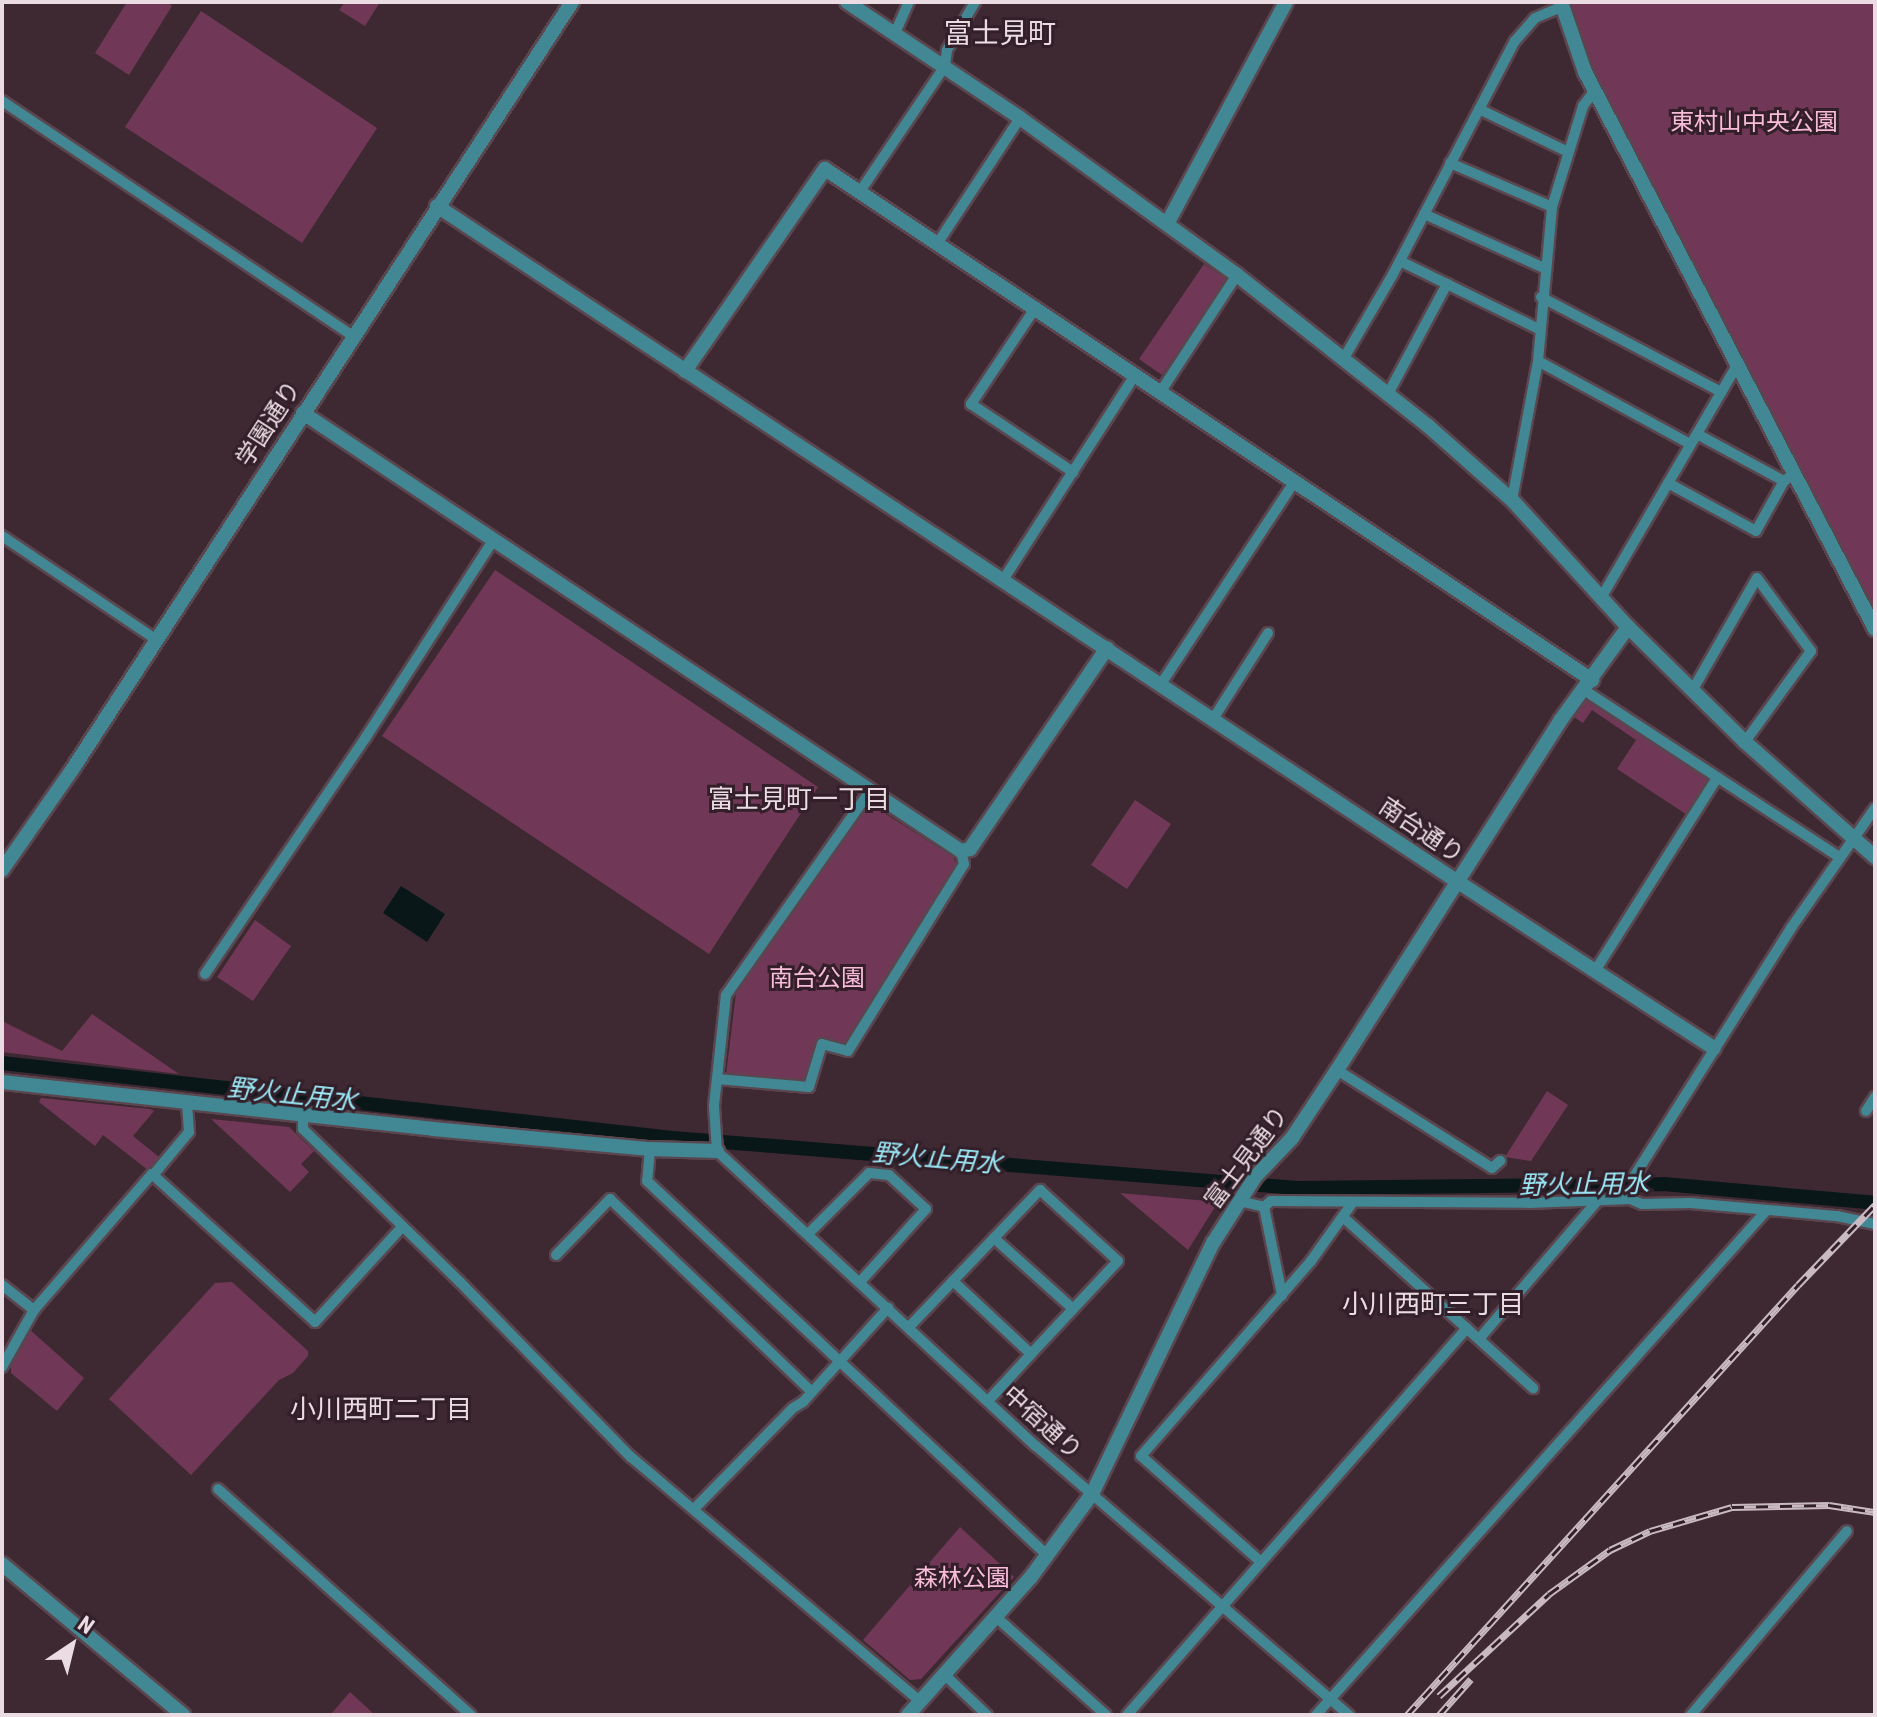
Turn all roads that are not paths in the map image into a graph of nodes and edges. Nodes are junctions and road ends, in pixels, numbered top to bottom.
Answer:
1 (572, 2) edge
2 (847, 2) edge
3 (909, 2) edge
4 (975, 2) edge
5 (1286, 2) edge
6 (1562, 4) edge
7 (895, 33) junction
8 (945, 66) junction
9 (1595, 90) junction
10 (2, 101) edge
11 (1479, 109) junction
12 (1020, 118) junction
13 (1568, 152) junction
14 (1450, 163) junction
15 (861, 190) junction
16 (437, 206) junction
17 (1552, 207) junction
18 (1424, 214) junction
19 (1167, 224) junction
20 (939, 241) junction
21 (1400, 261) junction
22 (1544, 268) junction
23 (1237, 275) junction
24 (1447, 284) junction
25 (1541, 297) junction
26 (1036, 307) junction
27 (1539, 329) junction
28 (353, 336) junction
29 (1344, 358) junction
30 (1538, 361) junction
31 (1737, 365) junction
32 (685, 371) junction
33 (1136, 374) junction
34 (1161, 391) junction
35 (1721, 392) junction
36 (1388, 394) junction
37 (303, 413) junction
38 (1697, 434) junction
39 (1690, 444) junction
40 (1073, 472) junction
41 (1789, 478) junction
42 (1295, 481) junction
43 (1668, 483) junction
44 (1512, 500) junction
45 (2, 536) edge
46 (493, 541) junction
47 (1003, 580) junction
48 (1601, 598) junction
49 (1628, 627) junction
50 (1875, 629) edge
51 (1268, 633) dead end
52 (155, 639) junction
53 (1107, 648) junction
54 (1161, 684) junction
55 (1588, 685) junction
56 (1692, 691) junction
57 (1213, 719) junction
58 (1745, 742) junction
59 (1717, 778) junction
60 (870, 791) junction
61 (1875, 808) edge
62 (1852, 839) junction
63 (961, 851) junction
64 (1839, 857) junction
65 (1875, 857) edge
66 (2, 870) edge
67 (1458, 882) junction
68 (1595, 971) junction
69 (205, 974) dead end
70 (1714, 1048) junction
71 (1337, 1070) junction
72 (717, 1079) junction
73 (2, 1082) edge
74 (1875, 1097) edge
75 (187, 1103) junction
76 (1866, 1111) dead end
77 (303, 1114) junction
78 (717, 1148) junction
79 (650, 1149) junction
80 (1500, 1161) dead end
81 (154, 1174) junction
82 (1635, 1175) dead end
83 (1242, 1197) junction
84 (1598, 1200) junction
85 (1353, 1202) junction
86 (1264, 1207) junction
87 (1766, 1211) junction
88 (1343, 1217) junction
89 (1875, 1224) edge
90 (402, 1227) junction
91 (808, 1234) junction
92 (994, 1238) junction
93 (556, 1255) dead end
94 (953, 1281) junction
95 (860, 1282) junction
96 (2, 1285) edge
97 (1282, 1295) junction
98 (888, 1308) junction
99 (1073, 1309) junction
100 (34, 1310) junction
101 (909, 1327) junction
102 (1467, 1328) junction
103 (1479, 1339) junction
104 (1031, 1354) junction
105 (840, 1361) junction
106 (2, 1367) edge
107 (1533, 1388) dead end
108 (812, 1392) junction
109 (988, 1401) junction
110 (218, 1489) dead end
111 (1092, 1494) junction
112 (694, 1509) junction
113 (1847, 1531) dead end
114 (1048, 1556) junction
115 (1261, 1562) junction
116 (2, 1564) edge
117 (1221, 1607) junction
118 (996, 1617) junction
119 (945, 1675) junction
120 (1329, 1700) junction
121 (921, 1702) junction
122 (183, 1715) edge
123 (471, 1715) edge
124 (908, 1715) edge
125 (987, 1715) edge
126 (1106, 1715) edge
127 (1127, 1715) edge
128 (1316, 1715) edge
129 (1349, 1715) edge
130 (1691, 1715) edge

1 - 16 street, 学園通り
2 - 7 street
3 - 7 street
4 - 8 street
5 - 19 street
6 - 9 street
6 - 11 street
7 - 8 street
8 - 12 street
8 - 15 street
9 - 13 street
9 - 31 street
10 - 28 street
11 - 13 street
11 - 14 street
12 - 19 street
12 - 20 street
13 - 17 street
14 - 17 street
14 - 18 street
15 - 20 street
15 - 32 street
16 - 28 street, 学園通り
16 - 32 street, 南台通り
17 - 22 street
18 - 21 street
18 - 22 street
19 - 23 street
20 - 26 street
21 - 24 street
21 - 29 street
22 - 25 street
23 - 29 street
23 - 34 street
24 - 27 street
24 - 36 street
25 - 27 street
25 - 35 street
26 - 33 street
26 - 40 street
27 - 30 street
28 - 37 street, 学園通り
29 - 36 street
30 - 39 street
30 - 44 street
31 - 35 street
31 - 41 street
32 - 47 street, 南台通り
33 - 34 street
33 - 40 street
34 - 42 street
35 - 38 street
36 - 44 street
37 - 46 street
37 - 52 street, 学園通り
38 - 39 street
38 - 41 street
39 - 43 street
40 - 47 street
41 - 43 street
41 - 50 street
42 - 54 street
42 - 55 street
43 - 48 street
44 - 48 street
45 - 52 street
46 - 60 street
46 - 69 street
47 - 53 street, 南台通り
48 - 49 street
49 - 55 street, 富士見通り
49 - 56 street
51 - 57 street
52 - 66 street, 学園通り
53 - 54 street, 南台通り
53 - 63 street
54 - 57 street, 南台通り
55 - 59 street
55 - 67 street, 富士見通り
56 - 58 street
56 - 58 street
57 - 67 street, 南台通り
58 - 62 street
59 - 64 street
59 - 68 street
60 - 63 street
60 - 72 street
61 - 62 street
62 - 64 street
62 - 65 street
63 - 72 street
64 - 70 street
67 - 68 street, 南台通り
67 - 71 street, 富士見通り
68 - 70 street, 南台通り
70 - 82 street
71 - 80 street
71 - 83 street, 富士見通り
72 - 78 street
73 - 75 street
74 - 76 street
75 - 77 street
75 - 81 street
77 - 79 street
77 - 90 street
78 - 79 street
78 - 91 street, 中宿通り
79 - 105 street
81 - 90 street
81 - 100 street
83 - 86 street
83 - 111 street, 富士見通り
84 - 85 street
84 - 87 street
84 - 103 street
85 - 86 street
85 - 88 street
86 - 97 street
87 - 89 street
87 - 120 street
88 - 97 street
88 - 102 street
90 - 112 street
91 - 95 street, 中宿通り
91 - 95 street
92 - 94 street
92 - 99 street
92 - 99 street
93 - 108 street
94 - 101 street
94 - 104 street
95 - 98 street, 中宿通り
96 - 100 street
97 - 115 street
98 - 101 street, 中宿通り
98 - 105 street
99 - 104 street
100 - 106 street
101 - 109 street, 中宿通り
102 - 103 street
102 - 115 street
103 - 107 street
104 - 109 street
105 - 108 street
105 - 114 street
108 - 112 street
109 - 111 street, 中宿通り
110 - 123 street
111 - 114 street, 富士見通り
111 - 117 street, 中宿通り
112 - 121 street
113 - 130 street
114 - 118 street, 富士見通り
115 - 117 street
116 - 122 street
117 - 120 street, 中宿通り
117 - 127 street
118 - 119 street, 富士見通り
118 - 126 street
119 - 121 street, 富士見通り
119 - 125 street
120 - 128 street
120 - 129 street, 中宿通り
121 - 124 street, 富士見通り

